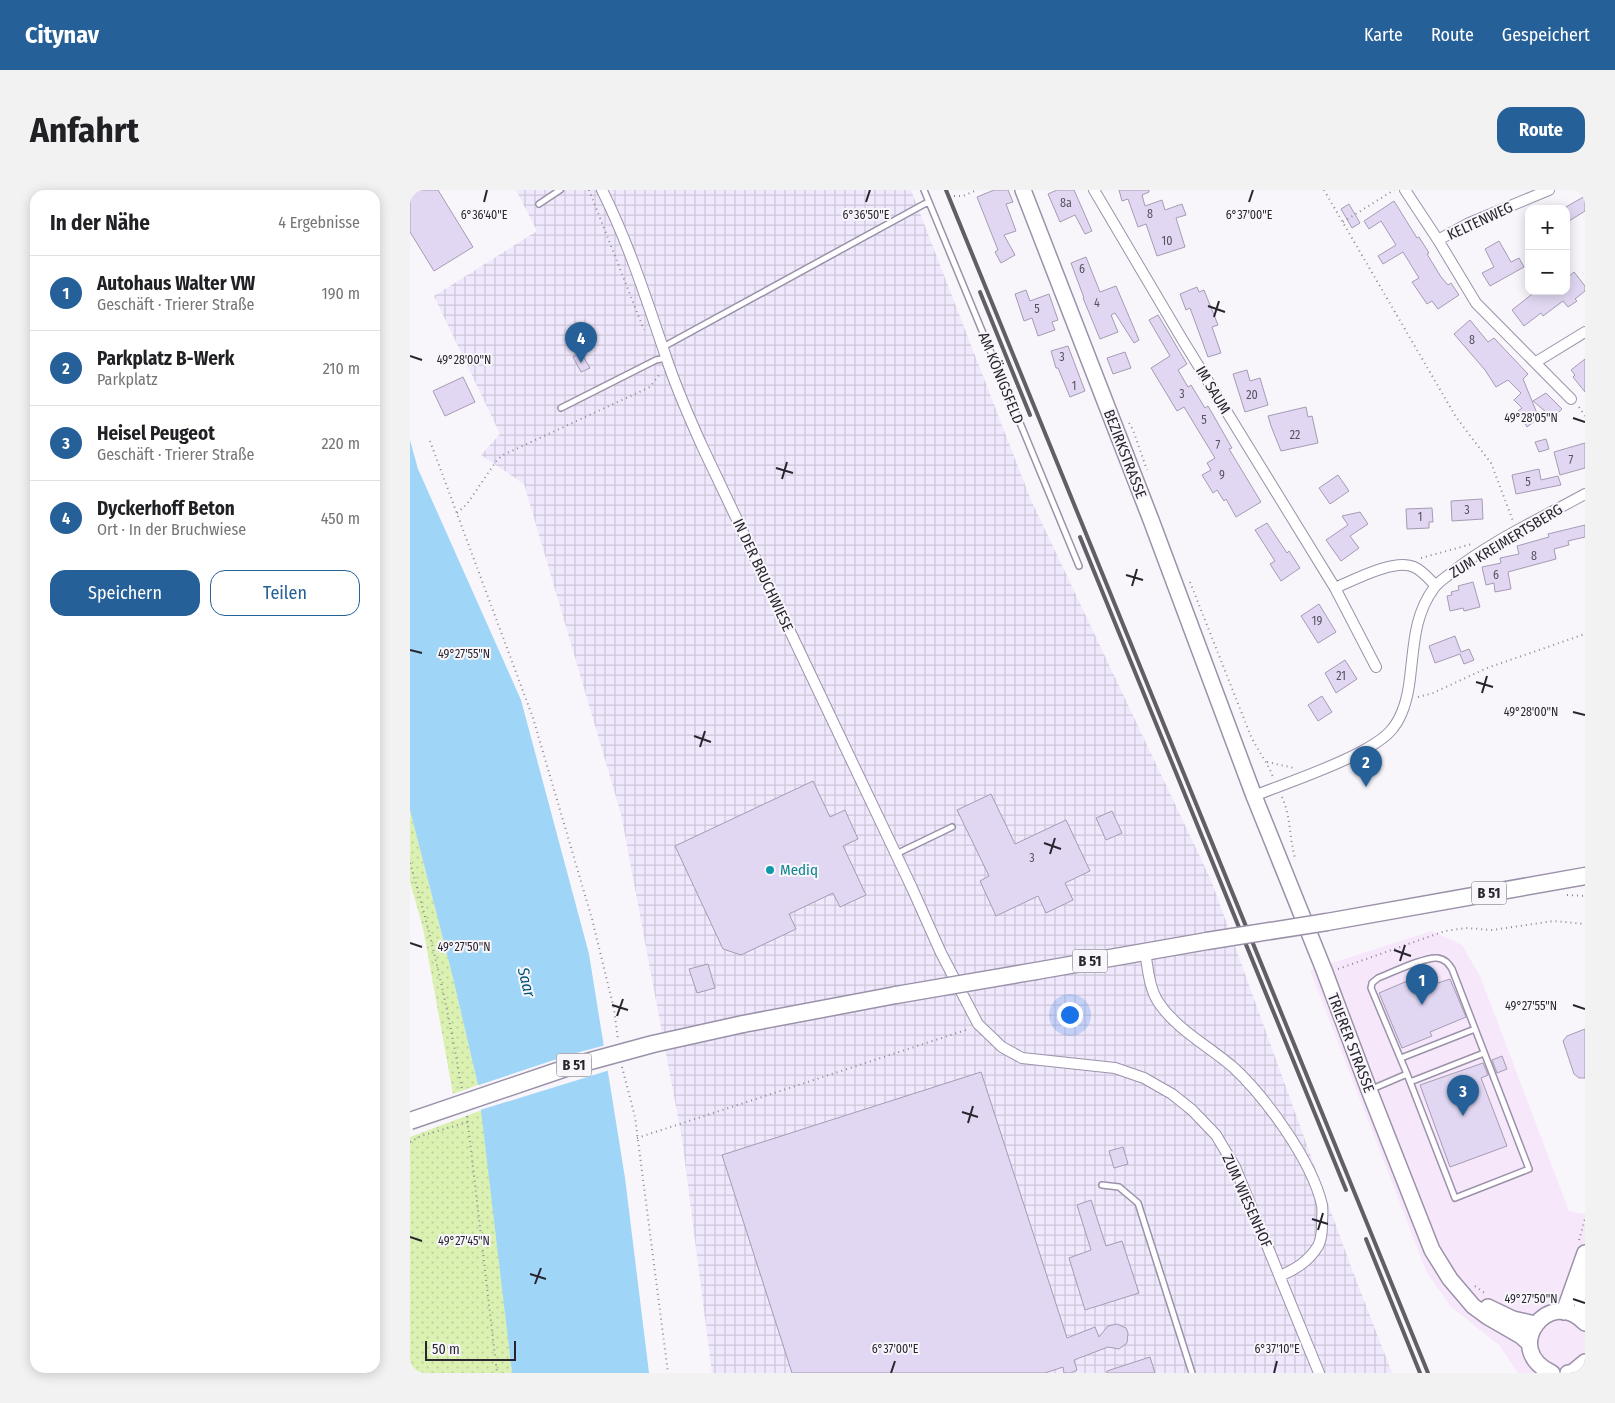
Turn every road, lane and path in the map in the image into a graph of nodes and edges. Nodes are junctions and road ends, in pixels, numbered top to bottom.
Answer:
1 (560, 190) edge
2 (589, 190) edge
3 (602, 190) edge
4 (924, 190) edge
5 (977, 190) edge
6 (1023, 190) edge
7 (1094, 190) edge
8 (1324, 190) edge
9 (1394, 190) edge
10 (1405, 190) edge
11 (1549, 190) edge
12 (954, 196) dead end
13 (928, 202) junction
14 (539, 204) dead end
15 (1343, 223) junction
16 (1438, 240) junction
17 (1585, 332) edge
18 (646, 334) dead end
19 (662, 347) junction
20 (661, 359) junction
21 (1536, 362) junction
22 (1571, 399) dead end
23 (561, 408) dead end
24 (1125, 417) dead end
25 (430, 442) dead end
26 (1148, 470) dead end
27 (1585, 494) edge
28 (456, 513) junction
29 (1517, 531) junction
30 (1497, 543) junction
31 (1078, 566) dead end
32 (1412, 566) junction
33 (1190, 582) dead end
34 (1436, 585) junction
35 (1336, 588) junction
36 (1585, 634) edge
37 (1376, 667) dead end
38 (1408, 698) junction
39 (1267, 762) junction
40 (1319, 770) junction
41 (1277, 787) junction
42 (1254, 796) junction
43 (952, 827) dead end
44 (896, 854) junction
45 (1296, 861) dead end
46 (1585, 876) edge
47 (1585, 924) edge
48 (1144, 952) junction
49 (941, 954) joint
50 (1325, 974) junction
51 (978, 1024) junction
52 (1475, 1028) junction
53 (618, 1042) dead end
54 (1484, 1053) junction
55 (1400, 1058) junction
56 (621, 1061) dead end
57 (1407, 1074) junction
58 (1410, 1082) junction
59 (1369, 1090) junction
60 (410, 1121) edge
61 (468, 1122) dead end
62 (637, 1138) junction
63 (410, 1142) edge
64 (1102, 1185) dead end
65 (1585, 1219) edge
66 (1581, 1250) edge
67 (1280, 1276) junction
68 (1585, 1281) edge
69 (1463, 1283) junction
70 (1489, 1296) dead end
71 (1564, 1312) junction
72 (1583, 1321) edge
73 (1535, 1324) junction
74 (1529, 1343) junction
75 (1585, 1362) edge
76 (410, 1367) edge
77 (1546, 1372) edge
78 (417, 1373) edge
79 (668, 1373) edge
80 (1192, 1373) edge
81 (1319, 1373) edge
82 (1568, 1373) edge

1 - 14 lane
2 - 18 path
3 - 19 street, IN DER BRUCHWIESE
4 - 13 lane, AM KÖNIGSFELD
5 - 12 path
6 - 42 street, BEZIRKSTRASSE
7 - 35 street, IM SAUM
8 - 15 path
9 - 15 path
10 - 16 street, KELTENWEG
11 - 16 street, KELTENWEG
13 - 19 lane
13 - 31 lane, AM KÖNIGSFELD
15 - 29 path
16 - 21 street, KELTENWEG
17 - 21 street
19 - 20 street, IN DER BRUCHWIESE
20 - 23 lane
20 - 28 path
20 - 44 street, IN DER BRUCHWIESE
21 - 22 street, KELTENWEG
24 - 26 path
25 - 28 path
27 - 29 street, ZUM KREIMERTSBERG
28 - 53 path
29 - 30 street, ZUM KREIMERTSBERG
30 - 32 path
30 - 34 street, ZUM KREIMERTSBERG
32 - 34 street
32 - 35 street
33 - 39 path
34 - 38 street, ZUM KREIMERTSBERG
35 - 37 street, IM SAUM
36 - 38 path
38 - 40 street, ZUM KREIMERTSBERG
39 - 40 path
39 - 41 path
40 - 41 street, ZUM KREIMERTSBERG
41 - 42 street, ZUM KREIMERTSBERG
41 - 45 path
42 - 50 street, TRIERER STRASSE
43 - 44 lane
44 - 49 street, IN DER BRUCHWIESE
46 - 48 main road, B 51, bridge
47 - 50 path
48 - 60 main road, B 51, bridge
48 - 67 street
49 - 51 street, ZUM WIESENHOF
50 - 59 street, TRIERER STRASSE
51 - 62 path
51 - 67 street, ZUM WIESENHOF
52 - 54 lane
52 - 55 lane
52 - 55 lane
54 - 58 lane
54 - 58 lane
55 - 57 lane
56 - 62 path
57 - 58 lane
57 - 59 lane
59 - 69 street, TRIERER STRASSE
61 - 63 path
62 - 79 path
64 - 80 lane
65 - 66 path
66 - 71 street
67 - 81 street, ZUM WIESENHOF
68 - 72 street
69 - 70 path
69 - 73 street, TRIERER STRASSE
69 - 74 street, TRIERER STRASSE
71 - 72 street
71 - 73 street
73 - 74 street
74 - 77 street
75 - 82 street
76 - 78 path

